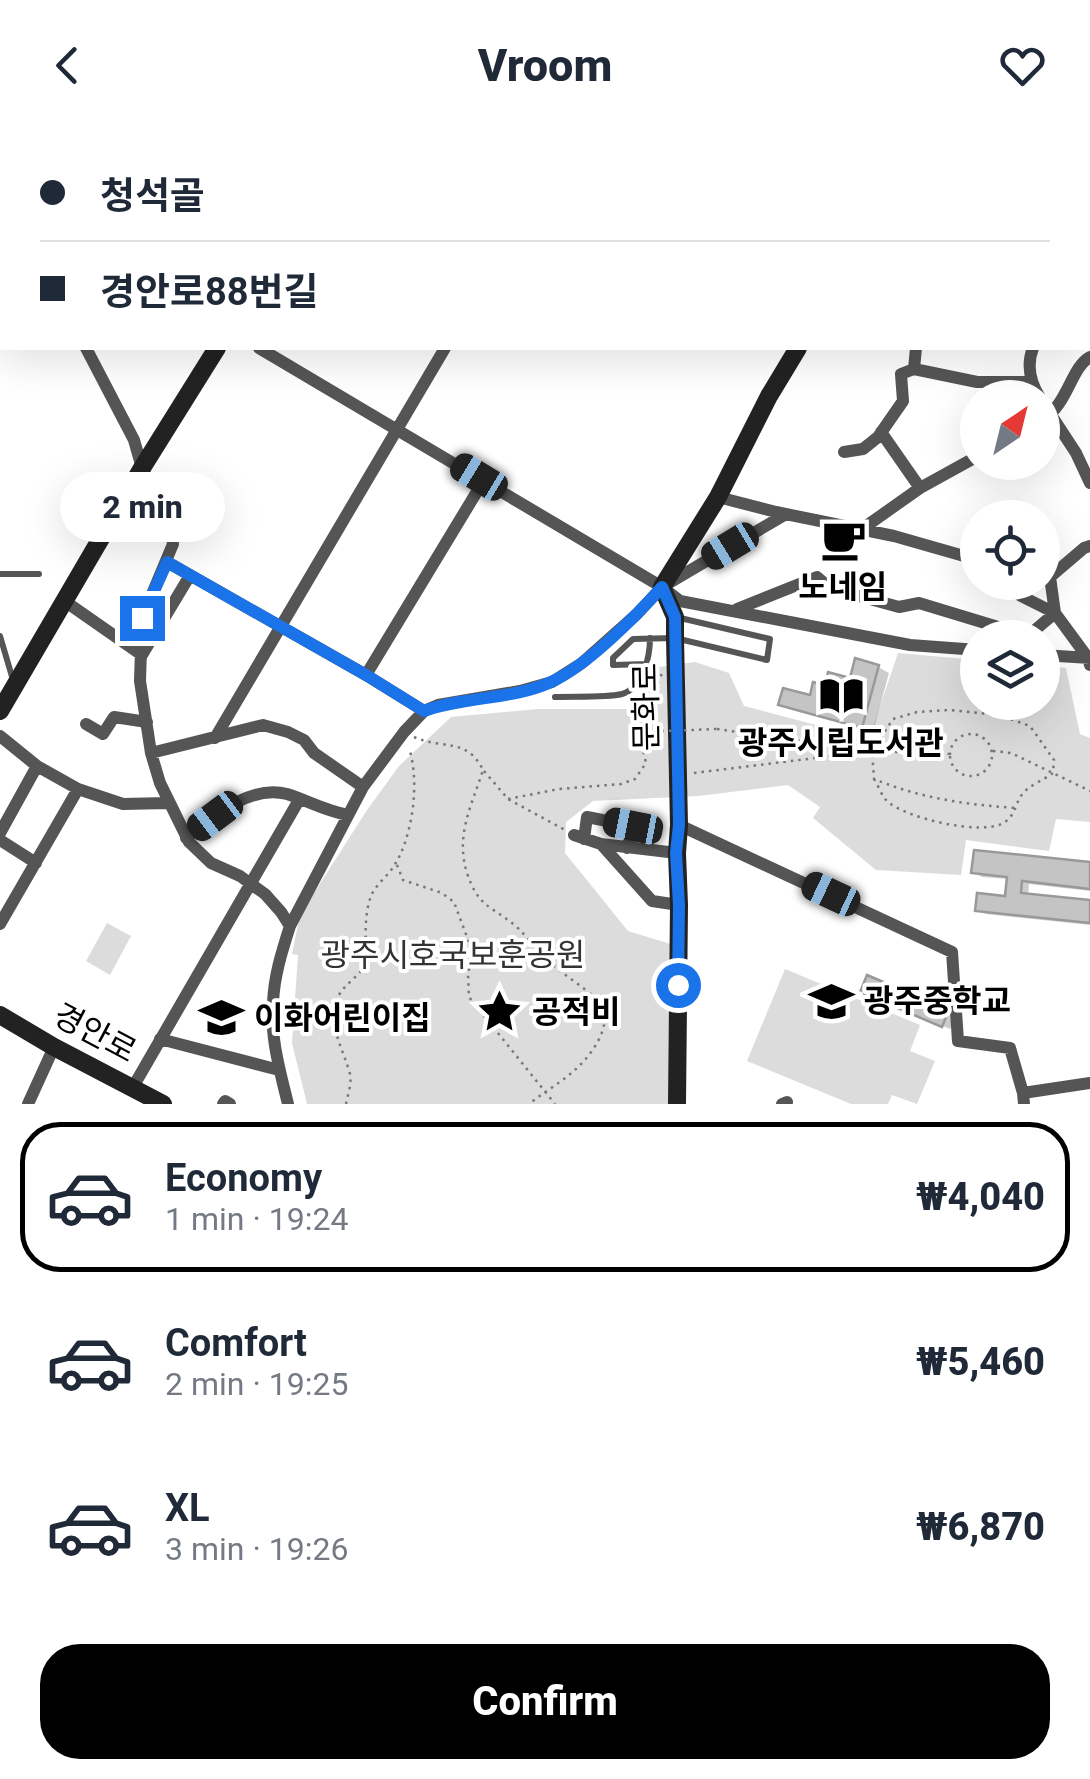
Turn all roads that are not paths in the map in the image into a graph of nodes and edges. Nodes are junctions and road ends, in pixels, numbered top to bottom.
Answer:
1 (87, 350) edge
2 (216, 350) edge
3 (262, 350) edge
4 (444, 350) edge
5 (791, 350) edge
6 (916, 350) edge
7 (1031, 352) edge
8 (1090, 357) edge
9 (914, 369) junction
10 (967, 380) edge
11 (1030, 380) edge
12 (1060, 400) edge
13 (399, 428) junction
14 (882, 432) junction
15 (1060, 434) edge
16 (844, 452) dead end
17 (960, 466) edge
18 (142, 468) junction
19 (484, 480) junction
20 (1090, 483) edge
21 (920, 488) junction
22 (718, 497) junction
23 (786, 514) junction
24 (862, 529) junction
25 (1090, 546) edge
26 (960, 555) edge
27 (167, 562) junction
28 (1060, 566) edge
29 (0, 574) edge
30 (39, 574) dead end
31 (189, 577) junction
32 (662, 587) junction
33 (1029, 600) edge
34 (1052, 600) edge
35 (66, 602) junction
36 (735, 610) junction
37 (1055, 613) junction
38 (675, 617) junction
39 (283, 627) junction
40 (0, 636) edge
41 (650, 638) junction
42 (676, 638) junction
43 (960, 649) edge
44 (142, 655) junction
45 (1060, 657) edge
46 (1089, 660) edge
47 (648, 664) junction
48 (366, 675) junction
49 (15, 686) junction
50 (555, 697) dead end
51 (0, 711) edge
52 (424, 711) junction
53 (146, 722) junction
54 (86, 724) dead end
55 (0, 736) edge
56 (215, 738) junction
57 (151, 753) junction
58 (37, 766) junction
59 (363, 787) junction
60 (78, 789) junction
61 (299, 800) junction
62 (168, 804) junction
63 (348, 814) junction
64 (679, 825) junction
65 (0, 837) edge
66 (186, 838) junction
67 (601, 844) junction
68 (627, 848) junction
69 (676, 853) junction
70 (36, 863) junction
71 (249, 883) junction
72 (679, 905) junction
73 (0, 924) edge
74 (290, 926) junction
75 (0, 1015) edge
76 (160, 1039) junction
77 (54, 1047) junction
78 (280, 1070) junction
79 (1090, 1083) edge
80 (133, 1087) junction
81 (1024, 1098) edge
82 (28, 1104) edge
83 (163, 1104) edge
84 (288, 1104) edge
85 (677, 1104) edge

1 - 18 street
2 - 18 street
3 - 13 street
4 - 13 street
5 - 22 street
6 - 9 street
7 - 11 street
8 - 12 street
9 - 10 street
9 - 14 street
13 - 19 street
13 - 39 street
14 - 16 street
14 - 21 street
15 - 20 street
17 - 21 street
18 - 27 street
18 - 35 street
19 - 32 street
19 - 48 street
21 - 24 street
22 - 23 street
22 - 32 street
23 - 24 street
23 - 32 street
24 - 26 street
25 - 28 street
27 - 31 street
27 - 44 street
29 - 30 lane
31 - 39 street
31 - 44 street
32 - 36 street
32 - 38 street, 문화로
32 - 52 street
33 - 37 street
34 - 37 street
35 - 44 street
35 - 49 street
36 - 37 street
36 - 43 street
37 - 46 street
38 - 42 street, 문화로
38 - 42 lane
39 - 48 street
39 - 56 street
40 - 49 lane
41 - 42 lane
41 - 47 lane
41 - 47 lane
42 - 64 street, 문화로
44 - 53 street
45 - 46 street
47 - 50 lane
48 - 52 street
49 - 51 street
52 - 59 street
53 - 54 street
53 - 57 street
55 - 58 street
56 - 57 street
56 - 59 street
57 - 62 street
58 - 60 street
58 - 65 street
59 - 63 street
60 - 62 street
60 - 70 street
61 - 63 street
61 - 66 street
61 - 71 street
62 - 66 street
63 - 74 street
64 - 69 street, 문화로
64 - 81 street
65 - 70 street
66 - 71 street
67 - 68 street
67 - 68 street
67 - 72 street
68 - 69 street
69 - 72 street, 문화로
70 - 73 street
71 - 74 street
71 - 76 street
72 - 85 street, 문화로
74 - 78 street
75 - 77 street, 경안로
76 - 78 street
76 - 80 street
77 - 80 street, 경안로
77 - 82 street
78 - 84 street
79 - 81 street
80 - 83 street, 경안로

